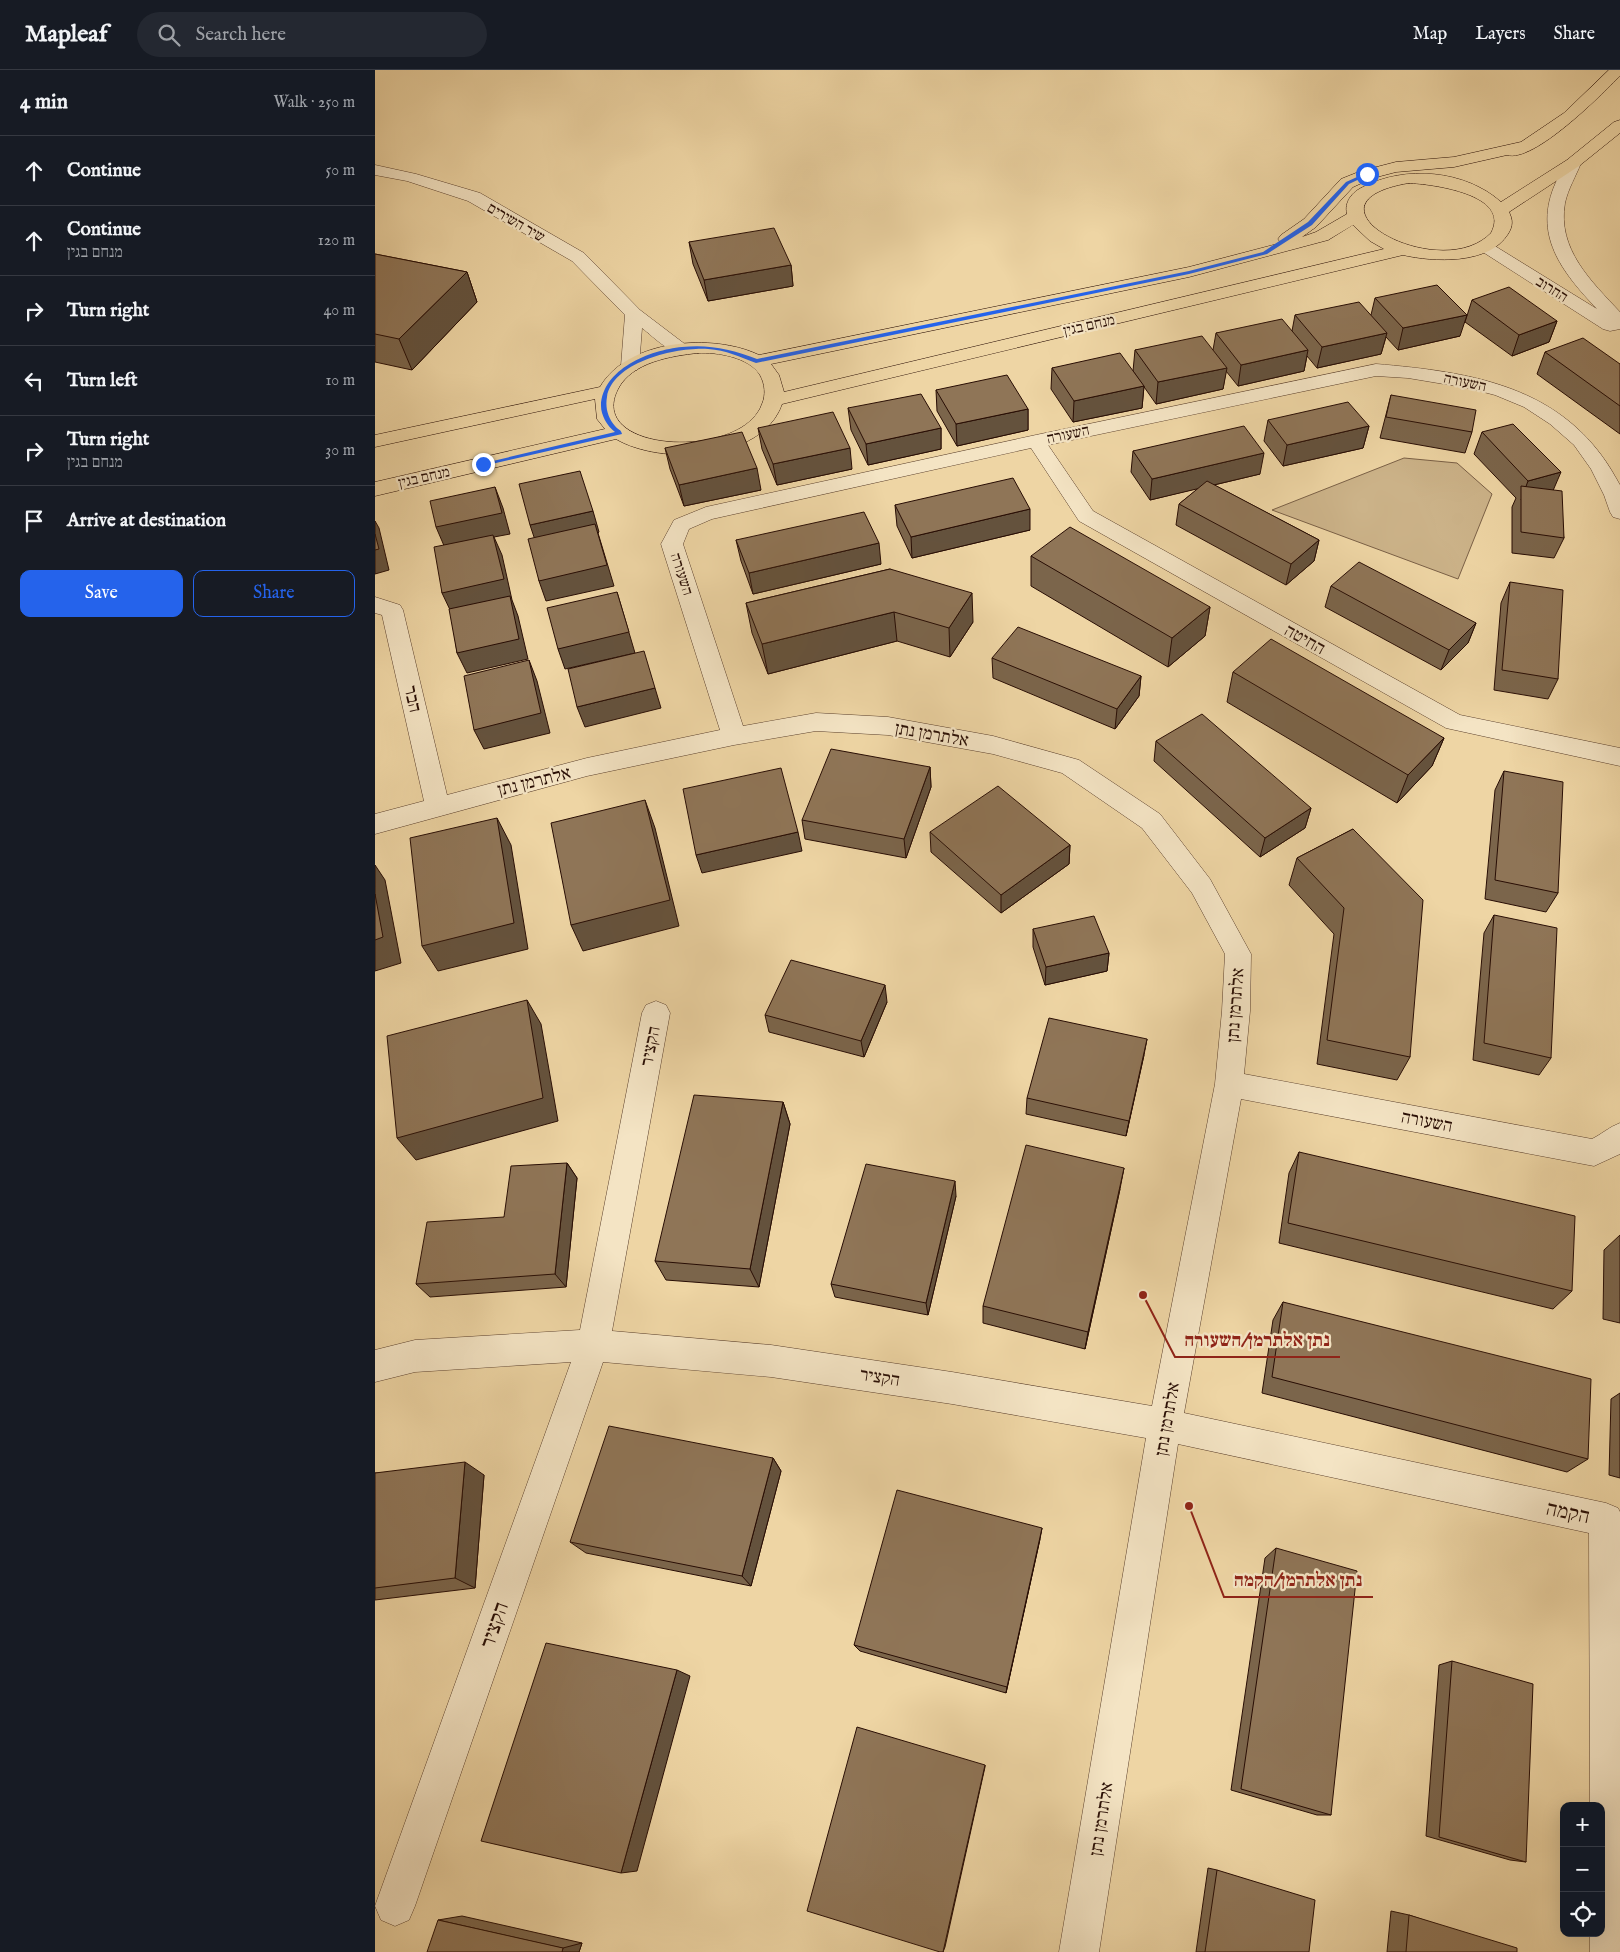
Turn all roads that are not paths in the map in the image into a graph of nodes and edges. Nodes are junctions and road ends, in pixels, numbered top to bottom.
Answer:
1 (1617, 70) edge
2 (1620, 125) edge
3 (1530, 144) junction
4 (1573, 163) junction
5 (375, 170) edge
6 (1452, 182) junction
7 (1500, 210) junction
8 (1355, 216) junction
9 (1484, 246) junction
10 (1404, 249) junction
11 (1265, 253) junction
12 (634, 314) junction
13 (1620, 323) edge
14 (1620, 331) edge
15 (681, 348) junction
16 (756, 361) junction
17 (630, 366) junction
18 (607, 391) junction
19 (774, 400) junction
20 (620, 432) junction
21 (375, 441) edge
22 (1036, 441) junction
23 (375, 489) edge
24 (1620, 512) edge
25 (375, 604) edge
26 (734, 736) junction
27 (1620, 757) edge
28 (437, 806) junction
29 (375, 824) edge
30 (656, 1013) dead end
31 (1229, 1084) junction
32 (1620, 1136) edge
33 (593, 1345) junction
34 (375, 1366) edge
35 (1165, 1425) junction
36 (395, 1906) dead end
37 (1079, 1952) edge
38 (1609, 1952) edge

1 - 3 main road
2 - 4 main road
3 - 6 main road
3 - 11 main road
4 - 7 main road
4 - 13 street
5 - 12 street, שיר השירים
6 - 7 main road
6 - 8 main road
7 - 9 main road
8 - 10 main road
8 - 11 main road, מנחם בגין
9 - 10 main road
9 - 14 street, החרוב
10 - 19 main road, מנחם בגין
11 - 16 main road, מנחם בגין
12 - 15 street, שיר השירים
12 - 17 street
15 - 16 main road
15 - 17 main road
16 - 19 main road
17 - 18 main road
18 - 20 main road
18 - 21 main road
19 - 20 main road
20 - 23 main road, מנחם בגין
22 - 24 street, השעורה
22 - 26 street, השעורה
22 - 27 street, החיטה
25 - 28 street, הבר
26 - 28 street, אלתרמן נתן
26 - 31 street, אלתרמן נתן
28 - 29 street, אלתרמן נתן
30 - 33 street, הקציר
31 - 32 street, השעורה
31 - 35 street, אלתרמן נתן
33 - 34 street, הקציר
33 - 35 street, הקציר
33 - 36 street, הקציר
35 - 37 street, אלתרמן נתן
35 - 38 street, הקמה

